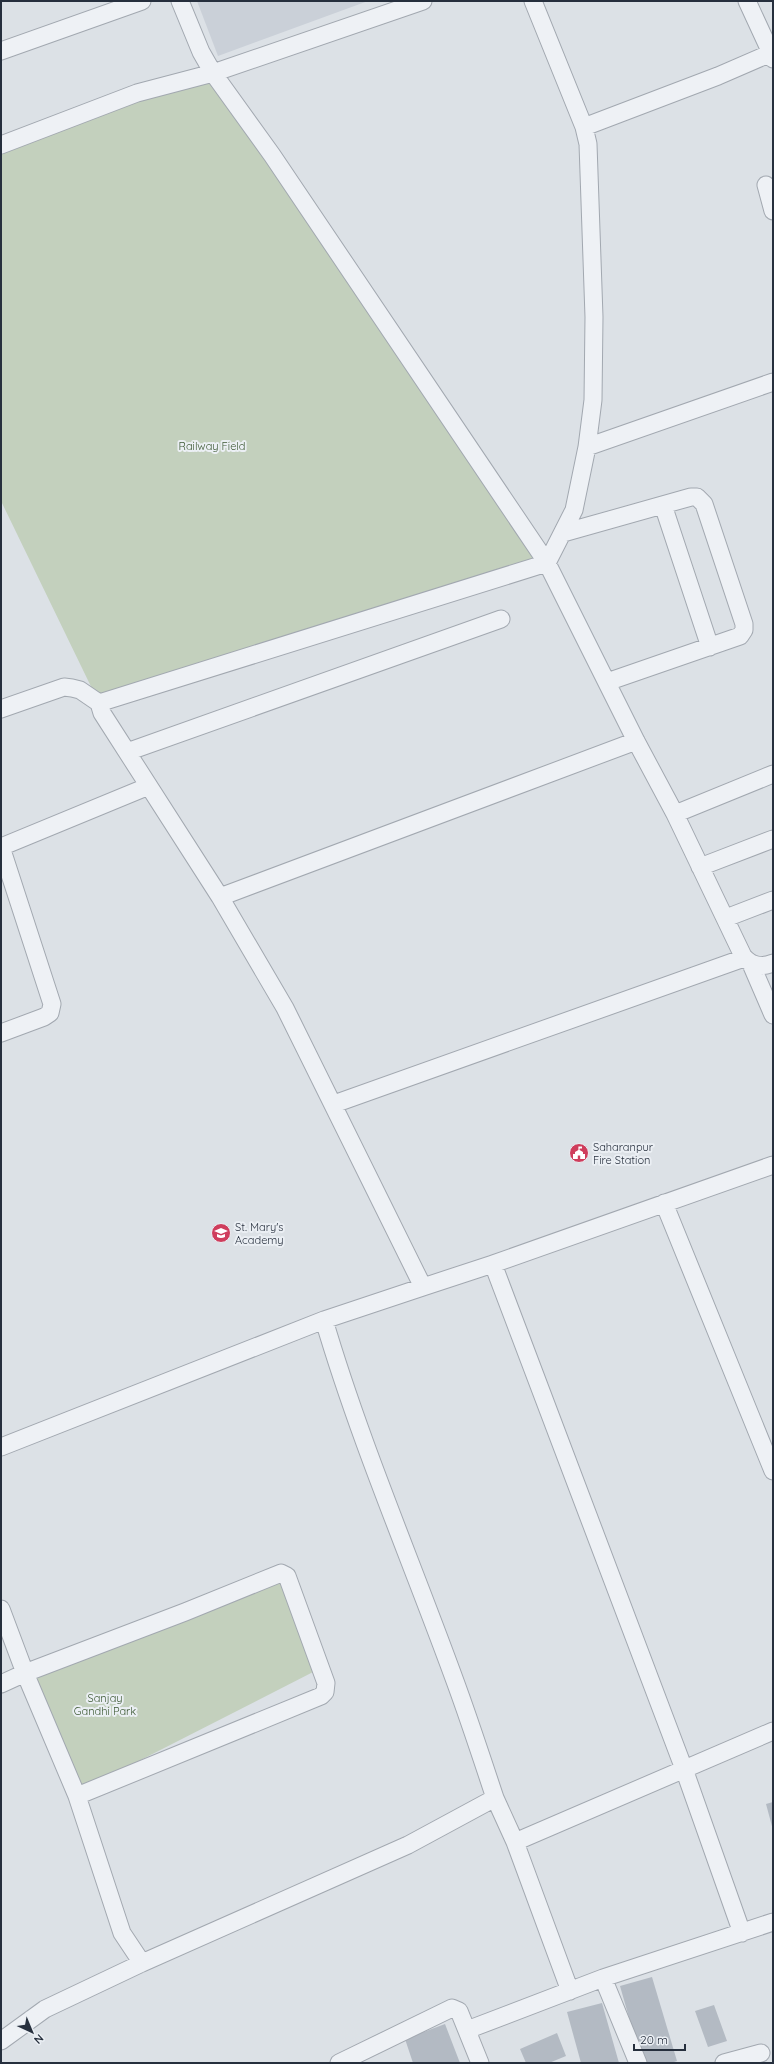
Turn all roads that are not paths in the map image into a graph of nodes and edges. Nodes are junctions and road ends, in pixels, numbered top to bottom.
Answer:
1 (142, 1) edge
2 (180, 1) edge
3 (423, 1) edge
4 (533, 1) edge
5 (747, 1) edge
6 (1, 51) edge
7 (772, 56) edge
8 (213, 73) junction
9 (584, 127) junction
10 (1, 145) edge
11 (766, 184) dead end
12 (773, 211) edge
13 (773, 382) edge
14 (587, 447) junction
15 (663, 504) junction
16 (563, 533) junction
17 (547, 563) junction
18 (501, 619) dead end
19 (710, 647) junction
20 (607, 682) junction
21 (98, 702) junction
22 (1, 709) edge
23 (636, 741) junction
24 (127, 752) junction
25 (773, 774) edge
26 (149, 786) junction
27 (675, 814) junction
28 (773, 839) edge
29 (1, 847) edge
30 (700, 867) junction
31 (220, 897) junction
32 (773, 900) edge
33 (726, 918) junction
34 (748, 961) junction
35 (773, 963) edge
36 (773, 1015) edge
37 (1, 1033) edge
38 (334, 1104) junction
39 (773, 1165) edge
40 (664, 1203) junction
41 (493, 1264) junction
42 (423, 1287) junction
43 (324, 1320) junction
44 (1, 1447) edge
45 (773, 1471) edge
46 (1, 1609) edge
47 (25, 1673) junction
48 (1, 1684) edge
49 (773, 1731) edge
50 (684, 1769) junction
51 (77, 1796) junction
52 (495, 1798) junction
53 (515, 1842) junction
54 (773, 1922) edge
55 (742, 1932) junction
56 (142, 1963) junction
57 (603, 1978) junction
58 (570, 1991) junction
59 (467, 2030) junction
60 (1, 2041) edge
61 (761, 2053) dead end
62 (339, 2063) edge
63 (480, 2063) edge
64 (638, 2063) edge
65 (724, 2063) edge

1 - 6 street
2 - 8 street
3 - 8 street
4 - 9 street
5 - 7 street
7 - 9 street
8 - 10 street
8 - 17 street
9 - 14 street
11 - 12 street
13 - 14 street
14 - 16 street
15 - 16 street
15 - 19 street
15 - 19 street
16 - 17 street
17 - 20 street
17 - 21 street
18 - 24 street
19 - 20 street
20 - 23 street
21 - 22 street
21 - 24 street
23 - 27 street
23 - 31 street
24 - 26 street
25 - 27 street
26 - 29 street
26 - 31 street
27 - 30 street
28 - 30 street
29 - 37 street
30 - 33 street
31 - 38 street
32 - 33 street
33 - 34 street
34 - 35 street
34 - 36 street
34 - 38 street
38 - 42 street
39 - 40 street
40 - 41 street
40 - 45 street
41 - 42 street
41 - 50 street
42 - 43 street
43 - 44 street
43 - 52 street
46 - 47 street
47 - 48 street
47 - 51 street
47 - 51 street
49 - 50 street
50 - 53 street
50 - 55 street
51 - 56 street
52 - 53 street
52 - 56 street
53 - 58 street
54 - 55 street
55 - 57 street
56 - 60 street
57 - 58 street
57 - 64 street
58 - 59 street
59 - 62 street
59 - 63 street
61 - 65 street

